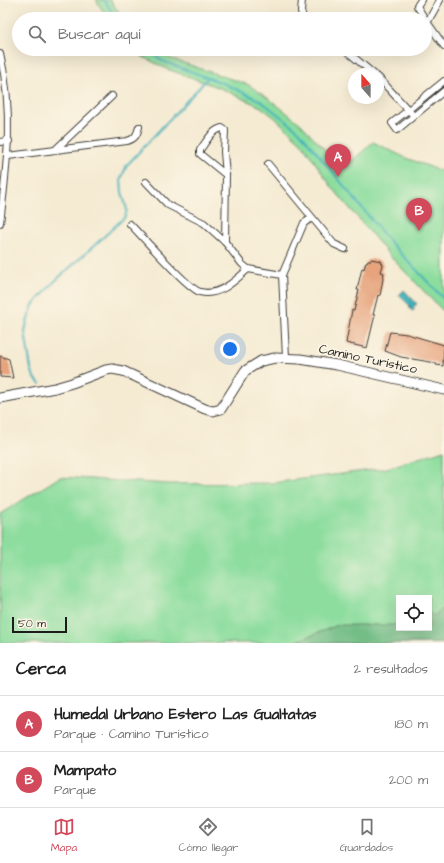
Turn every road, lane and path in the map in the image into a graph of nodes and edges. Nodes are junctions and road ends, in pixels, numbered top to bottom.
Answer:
1 (302, 0) edge
2 (421, 0) edge
3 (440, 0) edge
4 (301, 12) edge
5 (421, 12) edge
6 (432, 12) edge
7 (432, 29) edge
8 (444, 46) edge
9 (352, 56) edge
10 (0, 58) edge
11 (367, 68) edge
12 (444, 81) edge
13 (384, 84) edge
14 (444, 91) edge
15 (112, 96) dead end
16 (408, 110) junction
17 (413, 116) junction
18 (138, 127) dead end
19 (9, 141) junction
20 (0, 142) edge
21 (55, 150) junction
22 (8, 156) junction
23 (268, 164) dead end
24 (226, 175) junction
25 (146, 182) dead end
26 (312, 218) junction
27 (0, 223) edge
28 (130, 224) dead end
29 (225, 242) junction
30 (345, 248) dead end
31 (248, 269) junction
32 (282, 275) junction
33 (286, 357) junction
34 (444, 390) edge
35 (2, 397) edge

1 - 4 street
2 - 5 street
3 - 6 street
7 - 8 street
9 - 11 street
10 - 19 street
12 - 16 street
13 - 16 street
14 - 17 street
15 - 21 street
16 - 17 street
16 - 17 street
18 - 21 street
19 - 20 street
19 - 22 street
21 - 22 street
22 - 27 street
23 - 26 street
24 - 24 street
24 - 29 street
25 - 29 street
26 - 30 street
26 - 32 street
28 - 31 street
29 - 31 street
31 - 32 street
32 - 33 street
33 - 34 main road, Camino Turístico
33 - 35 main road, Camino Turístico

